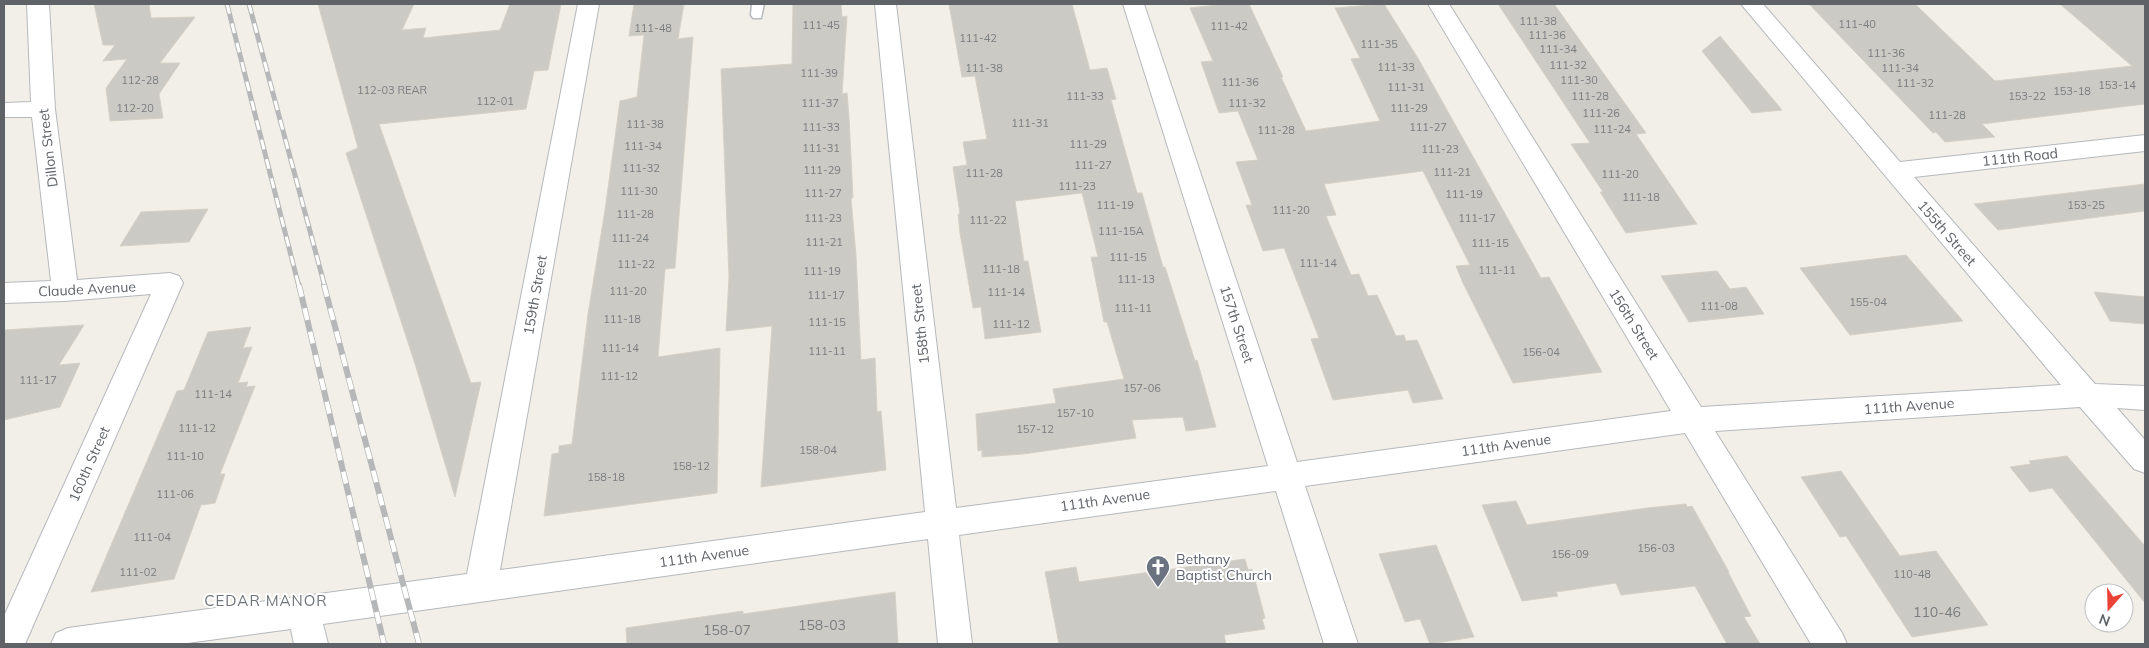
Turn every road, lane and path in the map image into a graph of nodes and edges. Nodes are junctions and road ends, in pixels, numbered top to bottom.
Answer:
1 (38, 4) edge
2 (588, 4) edge
3 (885, 4) edge
4 (1133, 4) edge
5 (1438, 4) edge
6 (1752, 4) edge
7 (43, 109) junction
8 (4, 110) edge
9 (2145, 143) edge
10 (1894, 171) junction
11 (170, 283) joint
12 (65, 291) junction
13 (4, 293) edge
14 (2087, 395) junction
15 (2145, 398) edge
16 (1693, 420) junction
17 (2144, 457) edge
18 (1286, 476) junction
19 (941, 523) junction
20 (481, 586) junction
21 (304, 612) junction
22 (8, 644) edge
23 (68, 644) edge
24 (311, 644) edge
25 (955, 644) edge
26 (1341, 644) edge
27 (1830, 644) edge

1 - 7 street, Dillon Street
2 - 20 street, 159th Street
3 - 19 street, 158th Street
4 - 18 street, 157th Street
5 - 16 street, 156th Street
6 - 10 street, 155th Street
7 - 8 street
7 - 12 street, Dillon Street
9 - 10 street, 111th Road
10 - 14 street, 155th Street
11 - 12 street, Claude Avenue
11 - 22 street, 160th Street
12 - 13 street, Claude Avenue
14 - 15 street, 111th Avenue
14 - 16 street, 111th Avenue
14 - 17 street, 155th Street
16 - 18 street, 111th Avenue
16 - 27 street, 156th Street
18 - 19 street, 111th Avenue
18 - 26 street, 157th Street
19 - 20 street, 111th Avenue
19 - 25 street, 158th Street
20 - 21 street, 111th Avenue
21 - 23 street, 111th Avenue
21 - 24 street

